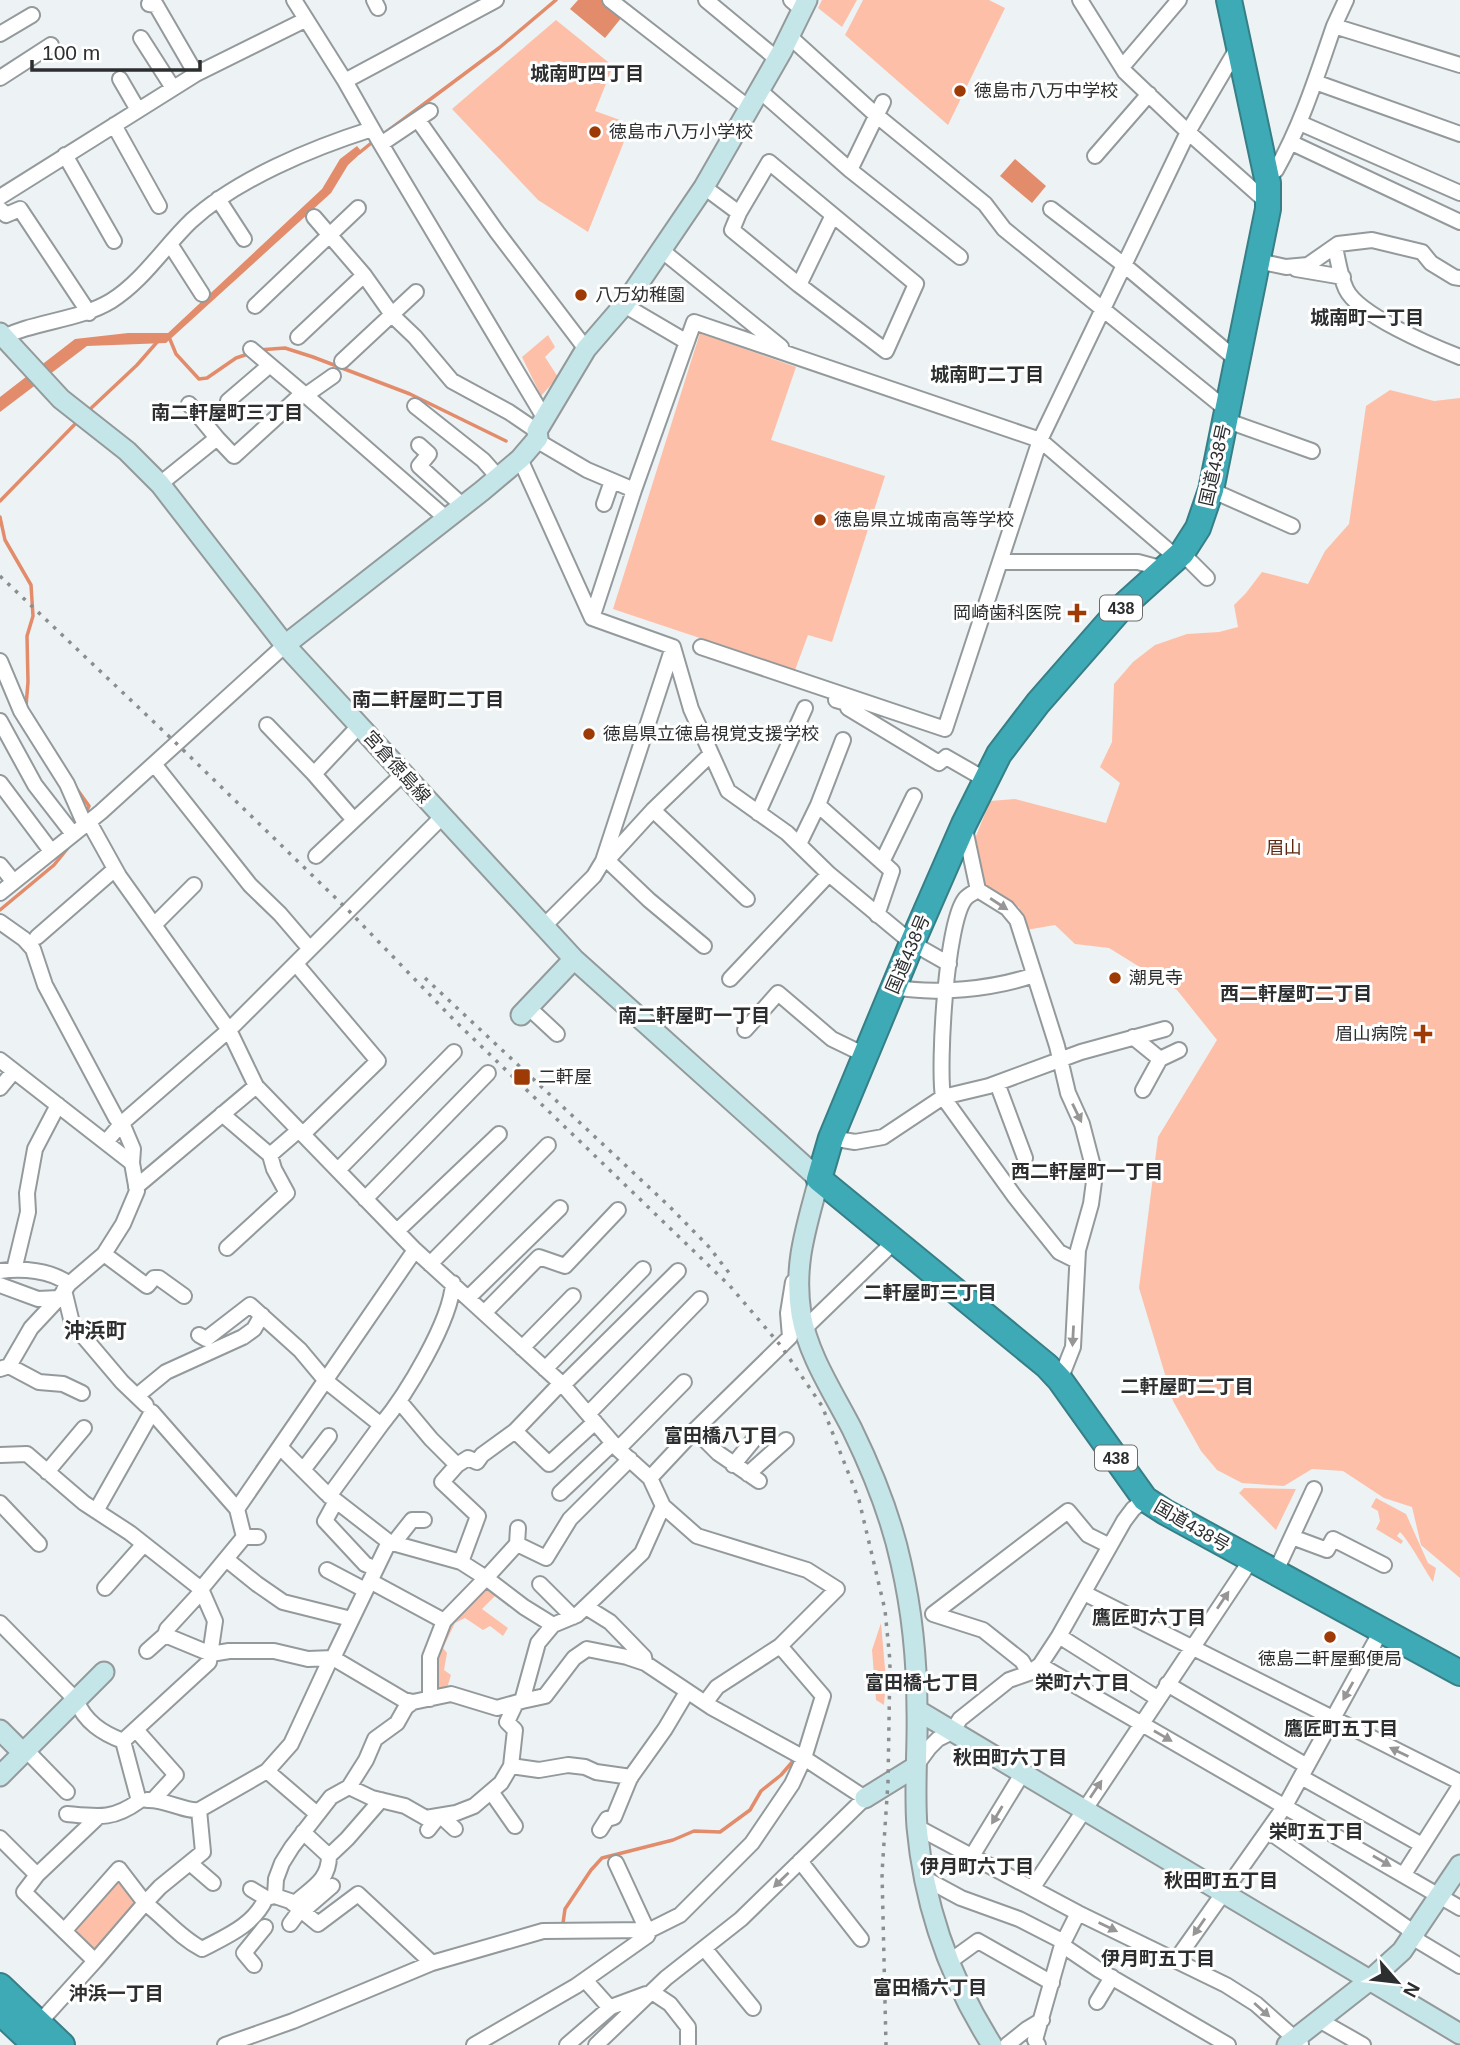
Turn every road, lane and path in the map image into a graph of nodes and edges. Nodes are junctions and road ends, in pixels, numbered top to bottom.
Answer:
1 (294, 0) edge
2 (496, 0) edge
3 (610, 0) edge
4 (706, 0) edge
5 (1179, 0) edge
6 (1229, 0) edge
7 (1346, 0) edge
8 (800, 3) edge
9 (1087, 3) edge
10 (149, 4) dead end
11 (32, 15) dead end
12 (304, 20) junction
13 (1334, 26) junction
14 (0, 34) edge
15 (789, 36) junction
16 (141, 38) dead end
17 (51, 45) dead end
18 (1239, 45) junction
19 (777, 60) junction
20 (1460, 65) edge
21 (1122, 67) junction
22 (196, 74) junction
23 (0, 78) edge
24 (120, 79) dead end
25 (345, 80) junction
26 (1315, 82) junction
27 (173, 89) junction
28 (759, 90) junction
29 (1149, 94) junction
30 (883, 102) dead end
31 (749, 108) junction
32 (138, 110) junction
33 (876, 116) junction
34 (1300, 123) junction
35 (114, 125) junction
36 (372, 129) junction
37 (1188, 132) junction
38 (1460, 134) edge
39 (1292, 143) junction
40 (381, 144) junction
41 (65, 155) junction
42 (1095, 156) dead end
43 (850, 170) junction
44 (1265, 172) junction
45 (704, 187) junction
46 (1460, 193) edge
47 (0, 197) edge
48 (218, 199) junction
49 (1268, 203) junction
50 (159, 206) dead end
51 (358, 208) dead end
52 (0, 209) edge
53 (1051, 209) dead end
54 (739, 213) junction
55 (314, 216) dead end
56 (832, 217) junction
57 (1460, 222) edge
58 (330, 235) junction
59 (244, 239) dead end
60 (114, 241) dead end
61 (170, 244) junction
62 (1335, 247) junction
63 (660, 248) junction
64 (960, 257) dead end
65 (1258, 261) junction
66 (1124, 265) junction
67 (1286, 267) junction
68 (364, 275) junction
69 (1343, 277) junction
70 (1460, 278) edge
71 (799, 285) junction
72 (416, 292) dead end
73 (202, 294) dead end
74 (624, 305) junction
75 (255, 306) dead end
76 (1104, 308) junction
77 (89, 313) junction
78 (393, 316) junction
79 (1, 336) edge
80 (298, 337) dead end
81 (687, 342) junction
82 (251, 349) dead end
83 (586, 349) junction
84 (790, 354) junction
85 (1460, 357) edge
86 (342, 360) dead end
87 (1238, 361) junction
88 (270, 365) junction
89 (333, 376) dead end
90 (304, 394) junction
91 (228, 401) dead end
92 (189, 404) dead end
93 (415, 406) dead end
94 (1226, 415) junction
95 (539, 430) junction
96 (217, 438) junction
97 (1040, 440) junction
98 (419, 445) dead end
99 (1312, 451) dead end
100 (520, 459) junction
101 (419, 466) junction
102 (498, 477) junction
103 (403, 480) junction
104 (612, 481) junction
105 (160, 484) junction
106 (634, 490) junction
107 (1211, 490) junction
108 (604, 504) dead end
109 (463, 506) junction
110 (447, 519) junction
111 (1292, 526) dead end
112 (1174, 560) junction
113 (1001, 562) junction
114 (1208, 578) dead end
115 (592, 618) junction
116 (285, 645) junction
117 (673, 647) junction
118 (701, 647) dead end
119 (0, 661) edge
120 (829, 690) junction
121 (805, 708) dead end
122 (0, 721) edge
123 (267, 725) dead end
124 (359, 726) junction
125 (843, 740) dead end
126 (711, 754) junction
127 (154, 764) junction
128 (314, 774) junction
129 (403, 774) junction
130 (986, 780) junction
131 (0, 783) edge
132 (914, 796) dead end
133 (818, 805) junction
134 (653, 810) junction
135 (758, 813) junction
136 (442, 817) junction
137 (354, 820) junction
138 (964, 824) junction
139 (82, 827) junction
140 (799, 844) junction
141 (51, 851) junction
142 (316, 856) dead end
143 (605, 860) junction
144 (882, 862) junction
145 (0, 865) edge
146 (115, 869) junction
147 (829, 874) junction
148 (13, 881) junction
149 (194, 885) dead end
150 (978, 890) junction
151 (0, 893) edge
152 (747, 899) dead end
153 (877, 915) junction
154 (0, 922) edge
155 (154, 925) junction
156 (544, 926) junction
157 (37, 937) dead end
158 (912, 943) junction
159 (704, 946) dead end
160 (310, 949) junction
161 (574, 959) junction
162 (296, 964) junction
163 (949, 964) junction
164 (1034, 975) junction
165 (730, 979) dead end
166 (894, 987) junction
167 (946, 990) junction
168 (524, 1011) joint
169 (1165, 1029) dead end
170 (229, 1030) junction
171 (745, 1030) dead end
172 (557, 1034) dead end
173 (1133, 1037) junction
174 (1179, 1050) dead end
175 (454, 1052) dead end
176 (865, 1055) junction
177 (1160, 1059) junction
178 (0, 1060) edge
179 (1060, 1060) junction
180 (14, 1071) junction
181 (488, 1073) dead end
182 (996, 1083) junction
183 (256, 1086) junction
184 (0, 1088) edge
185 (1143, 1090) dead end
186 (943, 1097) junction
187 (58, 1105) junction
188 (222, 1114) junction
189 (122, 1123) junction
190 (301, 1132) junction
191 (499, 1134) dead end
192 (831, 1138) junction
193 (106, 1142) junction
194 (548, 1145) dead end
195 (270, 1154) junction
196 (1026, 1158) dead end
197 (132, 1163) junction
198 (338, 1170) junction
199 (819, 1179) junction
200 (136, 1187) junction
201 (365, 1199) junction
202 (560, 1208) dead end
203 (618, 1210) dead end
204 (397, 1231) junction
205 (895, 1241) junction
206 (227, 1248) dead end
207 (415, 1250) junction
208 (104, 1254) junction
209 (1077, 1262) junction
210 (430, 1264) junction
211 (799, 1264) junction
212 (643, 1269) dead end
213 (7, 1270) edge
214 (678, 1271) dead end
215 (0, 1284) edge
216 (64, 1291) junction
217 (460, 1294) junction
218 (184, 1296) dead end
219 (573, 1296) dead end
220 (700, 1299) dead end
221 (484, 1313) junction
222 (262, 1315) junction
223 (804, 1329) junction
224 (199, 1335) dead end
225 (522, 1348) junction
226 (5, 1367) edge
227 (545, 1369) junction
228 (1060, 1380) junction
229 (326, 1381) junction
230 (684, 1382) dead end
231 (562, 1384) junction
232 (82, 1393) dead end
233 (400, 1402) junction
234 (591, 1418) junction
235 (382, 1424) junction
236 (84, 1428) dead end
237 (695, 1430) junction
238 (515, 1431) junction
239 (329, 1436) dead end
240 (757, 1437) dead end
241 (786, 1440) dead end
242 (616, 1446) junction
243 (280, 1447) junction
244 (352, 1454) dead end
245 (0, 1455) edge
246 (630, 1459) junction
247 (457, 1465) junction
248 (733, 1465) junction
249 (303, 1470) junction
250 (47, 1472) junction
251 (650, 1478) junction
252 (1314, 1489) dead end
253 (560, 1493) dead end
254 (329, 1496) junction
255 (1146, 1499) junction
256 (0, 1503) edge
257 (663, 1506) junction
258 (237, 1508) junction
259 (96, 1511) junction
260 (424, 1520) dead end
261 (517, 1528) dead end
262 (1292, 1537) junction
263 (391, 1543) junction
264 (39, 1544) dead end
265 (144, 1544) junction
266 (517, 1544) junction
267 (1110, 1546) junction
268 (226, 1559) junction
269 (1251, 1560) junction
270 (461, 1562) junction
271 (1384, 1565) dead end
272 (327, 1570) dead end
273 (1275, 1573) junction
274 (486, 1578) junction
275 (370, 1580) junction
276 (540, 1584) dead end
277 (105, 1588) dead end
278 (201, 1590) junction
279 (1084, 1593) junction
280 (586, 1606) junction
281 (909, 1607) junction
282 (933, 1614) junction
283 (573, 1617) junction
284 (351, 1619) junction
285 (444, 1621) junction
286 (0, 1623) edge
287 (553, 1625) junction
288 (1381, 1631) junction
289 (165, 1635) junction
290 (1059, 1636) junction
291 (779, 1646) junction
292 (1191, 1647) junction
293 (147, 1651) dead end
294 (211, 1654) junction
295 (332, 1659) junction
296 (645, 1663) junction
297 (1035, 1669) junction
298 (104, 1672) dead end
299 (1460, 1673) edge
300 (1167, 1684) junction
301 (687, 1692) junction
302 (1157, 1698) junction
303 (430, 1699) junction
304 (76, 1700) junction
305 (413, 1702) junction
306 (519, 1702) junction
307 (705, 1703) junction
308 (917, 1710) junction
309 (1332, 1719) junction
310 (1140, 1723) junction
311 (0, 1730) edge
312 (137, 1731) junction
313 (952, 1732) junction
314 (123, 1741) junction
315 (24, 1751) junction
316 (804, 1758) junction
317 (511, 1766) junction
318 (915, 1768) junction
319 (268, 1771) junction
320 (1304, 1771) junction
321 (1022, 1774) junction
322 (0, 1776) edge
323 (631, 1777) junction
324 (1460, 1784) edge
325 (349, 1787) junction
326 (67, 1792) dead end
327 (492, 1793) junction
328 (865, 1798) junction
329 (146, 1800) junction
330 (382, 1800) junction
331 (1285, 1806) junction
332 (1083, 1809) junction
333 (199, 1810) junction
334 (67, 1814) dead end
335 (317, 1814) junction
336 (440, 1816) junction
337 (97, 1817) junction
338 (515, 1826) dead end
339 (917, 1827) junction
340 (455, 1829) dead end
341 (428, 1830) dead end
342 (600, 1830) dead end
343 (1268, 1831) junction
344 (303, 1832) junction
345 (0, 1838) edge
346 (1422, 1845) junction
347 (329, 1856) junction
348 (972, 1856) junction
349 (800, 1861) junction
350 (617, 1863) dead end
351 (191, 1864) junction
352 (1460, 1865) edge
353 (1404, 1874) junction
354 (37, 1875) junction
355 (924, 1878) junction
356 (213, 1883) dead end
357 (332, 1886) dead end
358 (1032, 1887) junction
359 (251, 1889) dead end
360 (1223, 1893) junction
361 (1440, 1896) junction
362 (270, 1897) junction
363 (145, 1903) junction
364 (299, 1908) junction
365 (1460, 1908) edge
366 (1078, 1913) junction
367 (290, 1924) dead end
368 (265, 1927) dead end
369 (241, 1928) junction
370 (65, 1930) junction
371 (649, 1930) junction
372 (1413, 1935) junction
373 (861, 1939) dead end
374 (255, 1940) junction
375 (1063, 1943) junction
376 (704, 1948) junction
377 (1176, 1960) junction
378 (95, 1961) junction
379 (949, 1962) junction
380 (432, 1963) junction
381 (254, 1965) dead end
382 (1460, 1966) edge
383 (1112, 1977) junction
384 (585, 1980) junction
385 (1370, 1980) junction
386 (1052, 1983) junction
387 (0, 1986) edge
388 (651, 1992) junction
389 (1097, 2002) dead end
390 (753, 2007) dead end
391 (610, 2008) junction
392 (0, 2012) edge
393 (1042, 2020) junction
394 (1319, 2020) junction
395 (37, 2034) edge
396 (1460, 2034) edge
397 (1294, 2043) edge
398 (62, 2045) edge
399 (225, 2045) edge
400 (474, 2045) edge
401 (567, 2045) edge
402 (596, 2045) edge
403 (688, 2045) edge
404 (992, 2045) edge
405 (1007, 2045) edge
406 (1038, 2045) edge
407 (1228, 2045) edge
408 (1363, 2045) edge

1 - 12 street
2 - 25 street
3 - 31 street
4 - 19 street
5 - 21 street
6 - 18 highway, 国道438号 / 438
7 - 13 street
8 - 15 street
9 - 21 street
10 - 22 street
11 - 14 street
12 - 22 street
12 - 25 street
13 - 20 street
13 - 26 street
15 - 19 street
15 - 33 street
16 - 27 street
17 - 23 street
18 - 37 street
18 - 44 highway, 国道438号 / 438
19 - 28 street
21 - 29 street
22 - 27 street
24 - 32 street
25 - 36 street
26 - 34 street
26 - 38 street
27 - 32 street
28 - 31 street
28 - 43 street
29 - 37 street
29 - 42 street
30 - 33 street
31 - 45 street
32 - 35 street
33 - 43 street
33 - 76 street
34 - 39 street
34 - 46 street
35 - 41 street
35 - 50 street
36 - 40 street
36 - 48 street
37 - 49 street
37 - 66 street
39 - 44 street
39 - 57 street
40 - 83 street
40 - 95 street
41 - 47 street
41 - 60 street
43 - 64 street
44 - 49 highway, 国道438号 / 438
45 - 54 street
45 - 63 street
48 - 59 street
48 - 61 street
49 - 65 highway, 国道438号 / 438
51 - 58 street
52 - 77 street
53 - 66 street
54 - 56 street
54 - 71 street
55 - 58 street
56 - 71 street
56 - 71 street
58 - 68 street
58 - 75 street
61 - 73 street
61 - 77 street
62 - 67 street
62 - 69 street
62 - 70 street
63 - 74 street
63 - 84 street
65 - 67 street
65 - 87 highway, 国道438号 / 438
66 - 76 street
66 - 87 street
67 - 69 street
68 - 78 street
68 - 80 street
69 - 85 street
72 - 78 street
74 - 81 street
74 - 83 street
76 - 94 street
76 - 97 street
77 - 79 street
78 - 86 street
78 - 95 street
79 - 105 street, 宮倉徳島線
81 - 84 street
81 - 106 street
82 - 88 street
83 - 95 street
84 - 97 street
87 - 94 highway, 国道438号 / 438
88 - 90 street
88 - 91 street
89 - 90 street
90 - 96 street
90 - 103 street
92 - 96 street
93 - 102 street
94 - 99 street
94 - 107 highway, 国道438号 / 438
95 - 100 street
95 - 104 street
96 - 105 street
97 - 112 street
97 - 113 street
98 - 101 street
100 - 102 street
100 - 115 street
101 - 103 street
101 - 109 street
102 - 109 street
103 - 110 street
104 - 106 street
104 - 108 street
105 - 116 street, 宮倉徳島線
106 - 115 street
107 - 111 street
107 - 112 highway, 国道438号 / 438
109 - 110 street
110 - 116 street
112 - 113 street
112 - 114 street
112 - 130 highway, 国道438号 / 438
113 - 120 street
115 - 117 street
116 - 124 street, 宮倉徳島線
116 - 127 street
117 - 126 street
117 - 143 street
118 - 120 street
119 - 139 street
120 - 130 street
121 - 135 street
122 - 139 street
123 - 128 street
124 - 128 street
124 - 129 street, 宮倉徳島線
125 - 133 street
126 - 134 street
126 - 135 street
127 - 139 street
127 - 160 street
128 - 137 street
129 - 136 street, 宮倉徳島線
129 - 137 street
130 - 138 highway, 国道438号 / 438
131 - 141 street
132 - 144 street
133 - 140 street
133 - 144 street
134 - 143 street
134 - 152 street
135 - 140 street
136 - 156 street, 宮倉徳島線
136 - 160 street
137 - 142 street
138 - 150 street
138 - 158 highway, 国道438号 / 438
139 - 141 street
139 - 146 street
140 - 147 street
141 - 148 street
143 - 156 street
143 - 159 street
144 - 153 street
145 - 148 street
146 - 155 street
146 - 157 street
147 - 153 street
147 - 165 street
148 - 151 street
149 - 155 street
150 - 163 street
150 -> 164 street
153 - 158 street
154 - 189 street
155 - 170 street
156 - 161 street, 宮倉徳島線
158 - 163 street
158 - 166 highway, 国道438号 / 438
160 - 162 street
161 - 168 street
161 - 199 street, 宮倉徳島線
162 - 170 street
162 - 190 street
163 - 167 street
164 - 167 street
164 - 179 street
166 - 167 street
166 - 176 highway, 国道438号 / 438
167 - 186 street
168 - 172 street
169 - 173 street
170 - 183 street
170 - 189 street
171 - 176 street
173 - 177 street
173 - 179 street
174 - 177 street
175 - 198 street
176 - 192 highway, 国道438号 / 438
177 - 185 street
178 - 180 street
179 - 182 street
179 -> 209 street
180 - 184 street
180 - 187 street
181 - 201 street
182 - 186 street
182 - 196 street
183 - 188 street
183 - 190 street
186 - 192 street
186 - 209 street
187 - 193 street
187 - 213 street
188 - 195 street
188 - 200 street
189 - 193 street
189 - 197 street
190 - 195 street
190 - 198 street
191 - 204 street
192 - 199 highway, 国道438号 / 438
193 - 197 street
194 - 210 street
195 - 206 street
197 - 200 street
198 - 201 street
199 - 205 highway, 国道438号 / 438
199 - 211 street
200 - 208 street
201 - 204 street
202 - 217 street
203 - 221 street
204 - 207 street
205 - 223 street
205 - 228 highway, 国道438号 / 438
207 - 210 street
207 - 229 street
208 - 216 street
208 - 218 street
209 -> 228 street
210 - 217 street
211 - 223 street
211 - 237 street
212 - 227 street
213 - 216 street
214 - 231 street
215 - 216 street
216 - 222 street
216 - 226 street
217 - 221 street
217 - 233 street
219 - 225 street
220 - 234 street
221 - 225 street
222 - 224 street
222 - 229 street
223 - 281 street
225 - 227 street
226 - 232 street
227 - 231 street
228 - 255 highway, 国道438号 / 438
229 - 235 street
229 - 243 street
230 - 242 street
231 - 234 street
231 - 238 street
233 - 235 street
233 - 247 street
234 - 238 street
234 - 242 street
235 - 254 street
236 - 250 street
237 - 248 street
237 - 251 street
238 - 247 street
239 - 249 street
240 - 248 street
241 - 248 street
242 - 246 street
242 - 253 street
243 - 249 street
243 - 258 street
244 - 254 street
245 - 250 street
246 - 251 street
246 - 266 street
247 - 270 street
249 - 254 street
250 - 259 street
251 - 257 street
252 - 262 street
254 - 263 street
254 - 275 street
255 - 267 street
255 - 269 highway, 国道438号 / 438
256 - 264 street
257 - 280 street
257 - 291 street
258 - 259 street
258 - 268 street
259 - 265 street
260 - 263 street
261 - 266 street
262 - 271 street
262 - 273 street
263 - 270 street
263 - 275 street
265 - 277 street
265 - 278 street
266 - 274 street
267 - 279 street
267 - 282 street
268 - 278 street
268 - 284 street
269 - 273 highway, 国道438号 / 438
292 -> 269 street
270 - 274 street
272 - 275 street
273 - 288 highway, 国道438号 / 438
274 - 285 street
274 - 287 street
275 - 284 street
275 - 285 street
276 - 283 street
278 - 289 street
278 - 294 street
279 - 290 street
279 - 292 street
280 - 283 street
280 - 296 street
281 - 282 street
281 - 308 street
282 - 297 street
283 - 287 street
284 - 295 street
285 - 303 street
286 - 304 street
287 - 306 street
288 - 299 highway, 国道438号 / 438
288 -> 309 street
289 - 293 street
289 - 294 street
290 - 297 street
290 - 302 street
291 - 307 street
291 - 316 street
292 - 300 street
292 - 309 street
294 - 295 street
294 - 312 street
295 - 305 street
295 - 319 street
296 - 301 street
296 - 306 street
297 - 310 street
297 - 313 street
298 - 304 street
300 - 302 street
300 - 320 street
301 - 307 street
301 - 323 street
302 - 310 street
303 - 305 street
303 - 306 street
304 - 314 street
304 - 315 street
305 - 325 street
306 - 317 street
307 - 316 street
308 - 313 street
308 - 318 street
309 - 320 street
324 -> 309 street
310 -> 331 street
332 -> 310 street
311 - 315 street
312 - 314 street
312 - 329 street
313 - 318 street
313 - 321 street
314 - 329 street
315 - 322 street
315 - 326 street
316 - 328 street
316 - 371 street
317 - 323 street
317 - 327 street
318 - 328 street
318 - 339 street
319 - 333 street
319 - 335 street
320 - 331 street
320 - 346 street
321 - 332 street
321 -> 348 street
323 - 342 street
324 - 346 street
325 - 330 street
325 - 335 street
327 - 336 street
327 - 338 street
328 - 349 street
329 - 333 street
329 - 337 street
330 - 336 street
330 - 347 street
331 - 343 street
331 -> 353 street
332 - 358 street
332 - 360 street
333 - 351 street
334 - 337 street
335 - 344 street
336 - 340 street
336 - 341 street
337 - 354 street
339 - 348 street
339 - 355 street
343 - 360 street
343 - 372 street
344 - 347 street
344 - 362 street
345 - 354 street
346 - 353 street
347 - 364 street
348 - 358 street
349 - 373 street
349 -> 376 street
350 - 371 street
351 - 356 street
351 - 363 street
352 - 361 street
353 - 361 street
354 - 370 street
355 - 375 street
355 - 379 street
357 - 364 street
358 - 366 street
359 - 362 street
360 -> 377 street
360 - 385 street
361 - 365 street
361 - 372 street
362 - 364 street
362 - 369 street
363 - 369 street
363 - 370 street
363 - 378 street
364 - 367 street
364 - 380 street
366 - 375 street
366 -> 377 street
368 - 374 street
369 - 374 street
370 - 378 street
371 - 380 street
371 - 384 street
372 - 382 street
372 - 385 street
374 - 381 street
375 - 383 street
375 - 386 street
376 - 388 street
376 - 390 street
377 -> 397 street
378 - 395 street
379 - 386 street
379 - 404 street
380 - 399 street
383 - 389 street
383 - 407 street
384 - 391 street
384 - 400 street
385 - 394 street
385 - 396 street
386 - 393 street
387 - 395 highway
388 - 391 street
388 - 402 street
388 - 403 street
391 - 401 street
392 - 395 highway
393 - 405 street
393 - 406 street
394 - 397 street
394 - 408 street
395 - 398 highway

